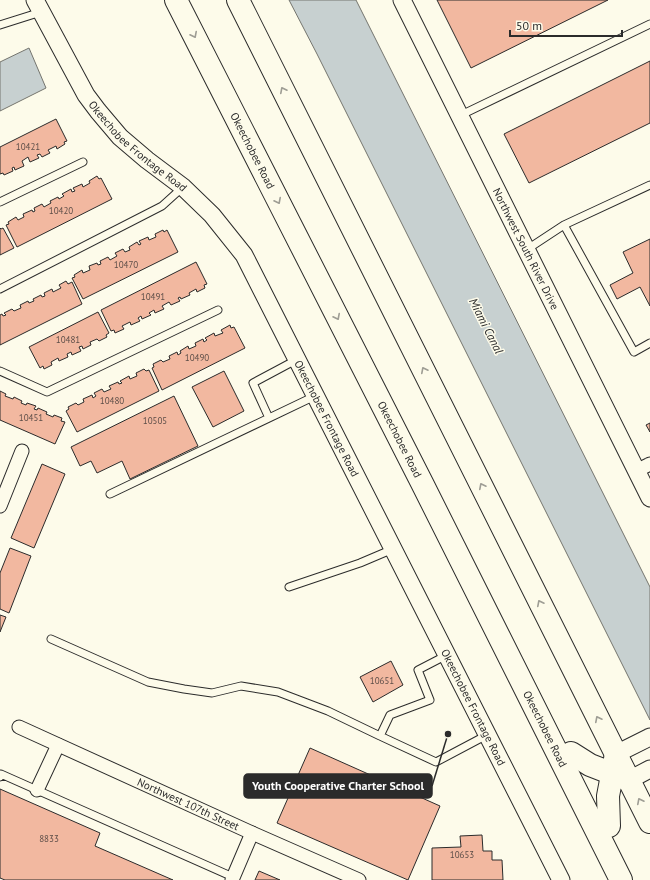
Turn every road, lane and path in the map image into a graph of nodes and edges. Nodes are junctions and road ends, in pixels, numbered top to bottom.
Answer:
1 (176, 0) edge
2 (238, 0) edge
3 (402, 0) edge
4 (38, 6) edge
5 (650, 24) edge
6 (0, 25) edge
7 (459, 116) junction
8 (83, 162) dead end
9 (650, 185) edge
10 (183, 187) junction
11 (0, 202) edge
12 (564, 225) junction
13 (526, 250) junction
14 (0, 289) edge
15 (218, 310) dead end
16 (650, 343) edge
17 (297, 360) junction
18 (0, 371) edge
19 (315, 396) junction
20 (269, 418) junction
21 (22, 451) dead end
22 (643, 467) edge
23 (422, 483) junction
24 (3, 492) edge
25 (110, 494) dead end
26 (650, 498) edge
27 (0, 506) edge
28 (393, 549) junction
29 (289, 587) dead end
30 (51, 639) dead end
31 (447, 655) junction
32 (19, 727) dead end
33 (488, 735) junction
34 (380, 736) junction
35 (648, 738) edge
36 (58, 745) junction
37 (571, 753) junction
38 (619, 769) junction
39 (650, 770) edge
40 (0, 777) edge
41 (38, 790) junction
42 (650, 822) edge
43 (609, 826) junction
44 (252, 833) junction
45 (233, 878) edge
46 (359, 880) edge
47 (561, 880) edge
48 (621, 880) edge
49 (635, 880) edge

1 -> 23 highway, Okeechobee Road
38 -> 2 highway
3 - 7 street, Northwest South River Drive
4 - 6 lane
4 - 10 street, Okeechobee Frontage Road
5 - 7 lane
7 - 13 street, Northwest South River Drive
8 - 11 lane
9 - 12 lane
10 - 14 lane
10 - 17 street, Okeechobee Frontage Road
12 - 13 lane
12 - 16 lane
13 - 22 street, Northwest South River Drive
15 - 18 lane
17 - 19 street, Okeechobee Frontage Road
17 - 20 lane
19 - 20 lane
19 - 28 street, Okeechobee Frontage Road
20 - 25 lane
21 - 24 street
22 - 26 street, Northwest South River Drive
23 - 37 highway
23 - 48 highway, Okeechobee Road
24 - 27 street
28 - 29 lane
28 - 31 street, Okeechobee Frontage Road
30 - 34 lane
31 - 33 street, Okeechobee Frontage Road
31 - 34 lane
32 - 36 street, Northwest 107th Street
33 - 34 lane
33 - 47 street, Okeechobee Frontage Road
35 - 38 street
36 - 41 street
36 - 44 street, Northwest 107th Street
37 - 38 highway
37 - 43 highway
38 - 39 street
42 -> 38 highway
38 - 43 highway
40 - 41 lane
41 - 45 lane
43 - 49 highway
44 - 45 street
44 - 46 street, Northwest 107th Street

